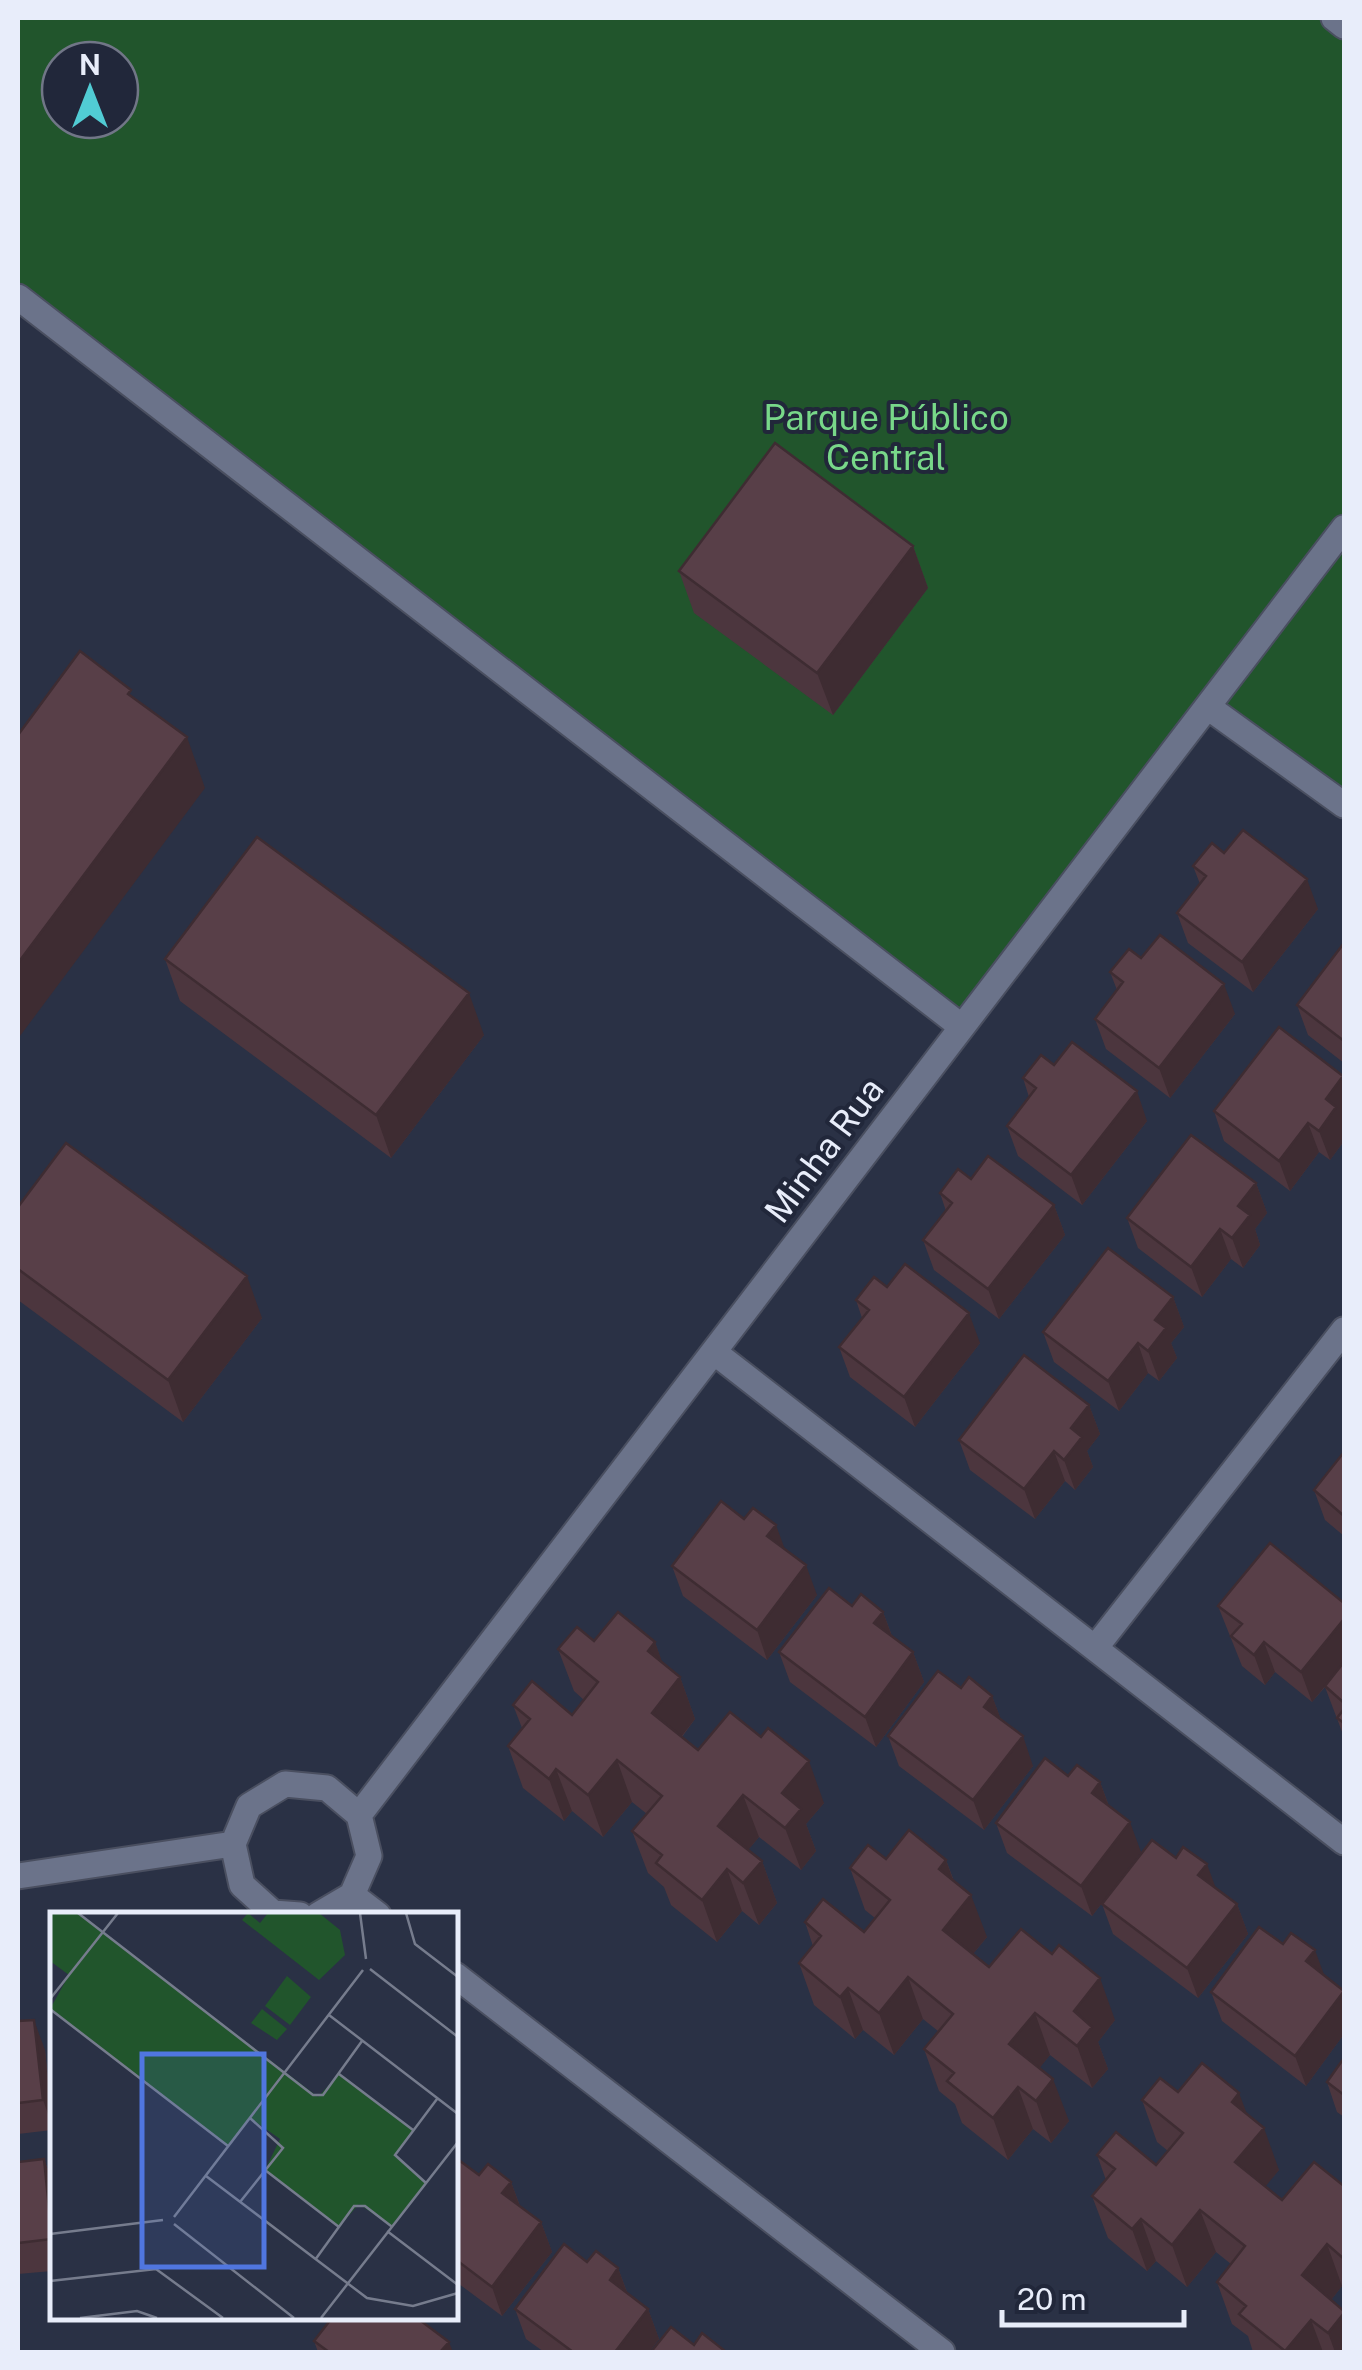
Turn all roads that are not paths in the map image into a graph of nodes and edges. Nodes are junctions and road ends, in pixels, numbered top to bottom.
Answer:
1 (1334, 18) edge
2 (1344, 26) edge
3 (18, 297) edge
4 (1344, 528) edge
5 (1208, 707) junction
6 (1344, 804) edge
7 (962, 1027) junction
8 (1344, 1330) edge
9 (714, 1352) junction
10 (1095, 1648) junction
11 (359, 1815) junction
12 (1344, 1842) edge
13 (232, 1844) junction
14 (18, 1876) edge
15 (352, 1895) junction
16 (273, 1912) edge
17 (323, 1912) edge
18 (374, 1912) edge
19 (458, 1977) edge
20 (942, 2352) edge

1 - 2 street
3 - 7 street
4 - 5 street, Minha Rua
5 - 6 street
5 - 7 street, Minha Rua
7 - 9 street, Minha Rua
8 - 10 street
9 - 10 street
9 - 11 street, Minha Rua
10 - 12 street
11 - 13 street
11 - 15 street
13 - 14 street
13 - 16 street
15 - 17 street
15 - 18 street
19 - 20 street

